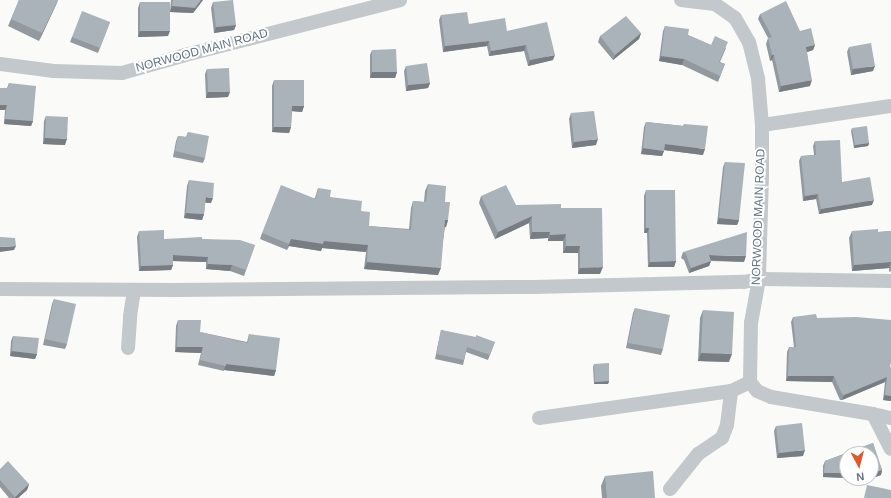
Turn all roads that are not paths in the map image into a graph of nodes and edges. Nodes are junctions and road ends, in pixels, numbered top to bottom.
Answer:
1 (400, 0) edge
2 (681, 0) edge
3 (0, 64) edge
4 (891, 106) edge
5 (762, 125) junction
6 (759, 279) junction
7 (891, 281) edge
8 (0, 288) edge
9 (134, 290) junction
10 (128, 348) dead end
11 (750, 382) junction
12 (731, 391) junction
13 (873, 414) junction
14 (539, 418) dead end
15 (891, 418) edge
16 (891, 448) edge
17 (670, 490) dead end

1 - 3 street, NORWOOD MAIN ROAD
2 - 5 street, NORWOOD MAIN ROAD
4 - 5 street
5 - 6 street, NORWOOD MAIN ROAD
6 - 7 street
6 - 9 street
6 - 11 street, NORWOOD MAIN ROAD
8 - 9 street
9 - 10 street
11 - 12 street
11 - 13 street
12 - 14 street
12 - 17 street
13 - 15 street
13 - 16 street

